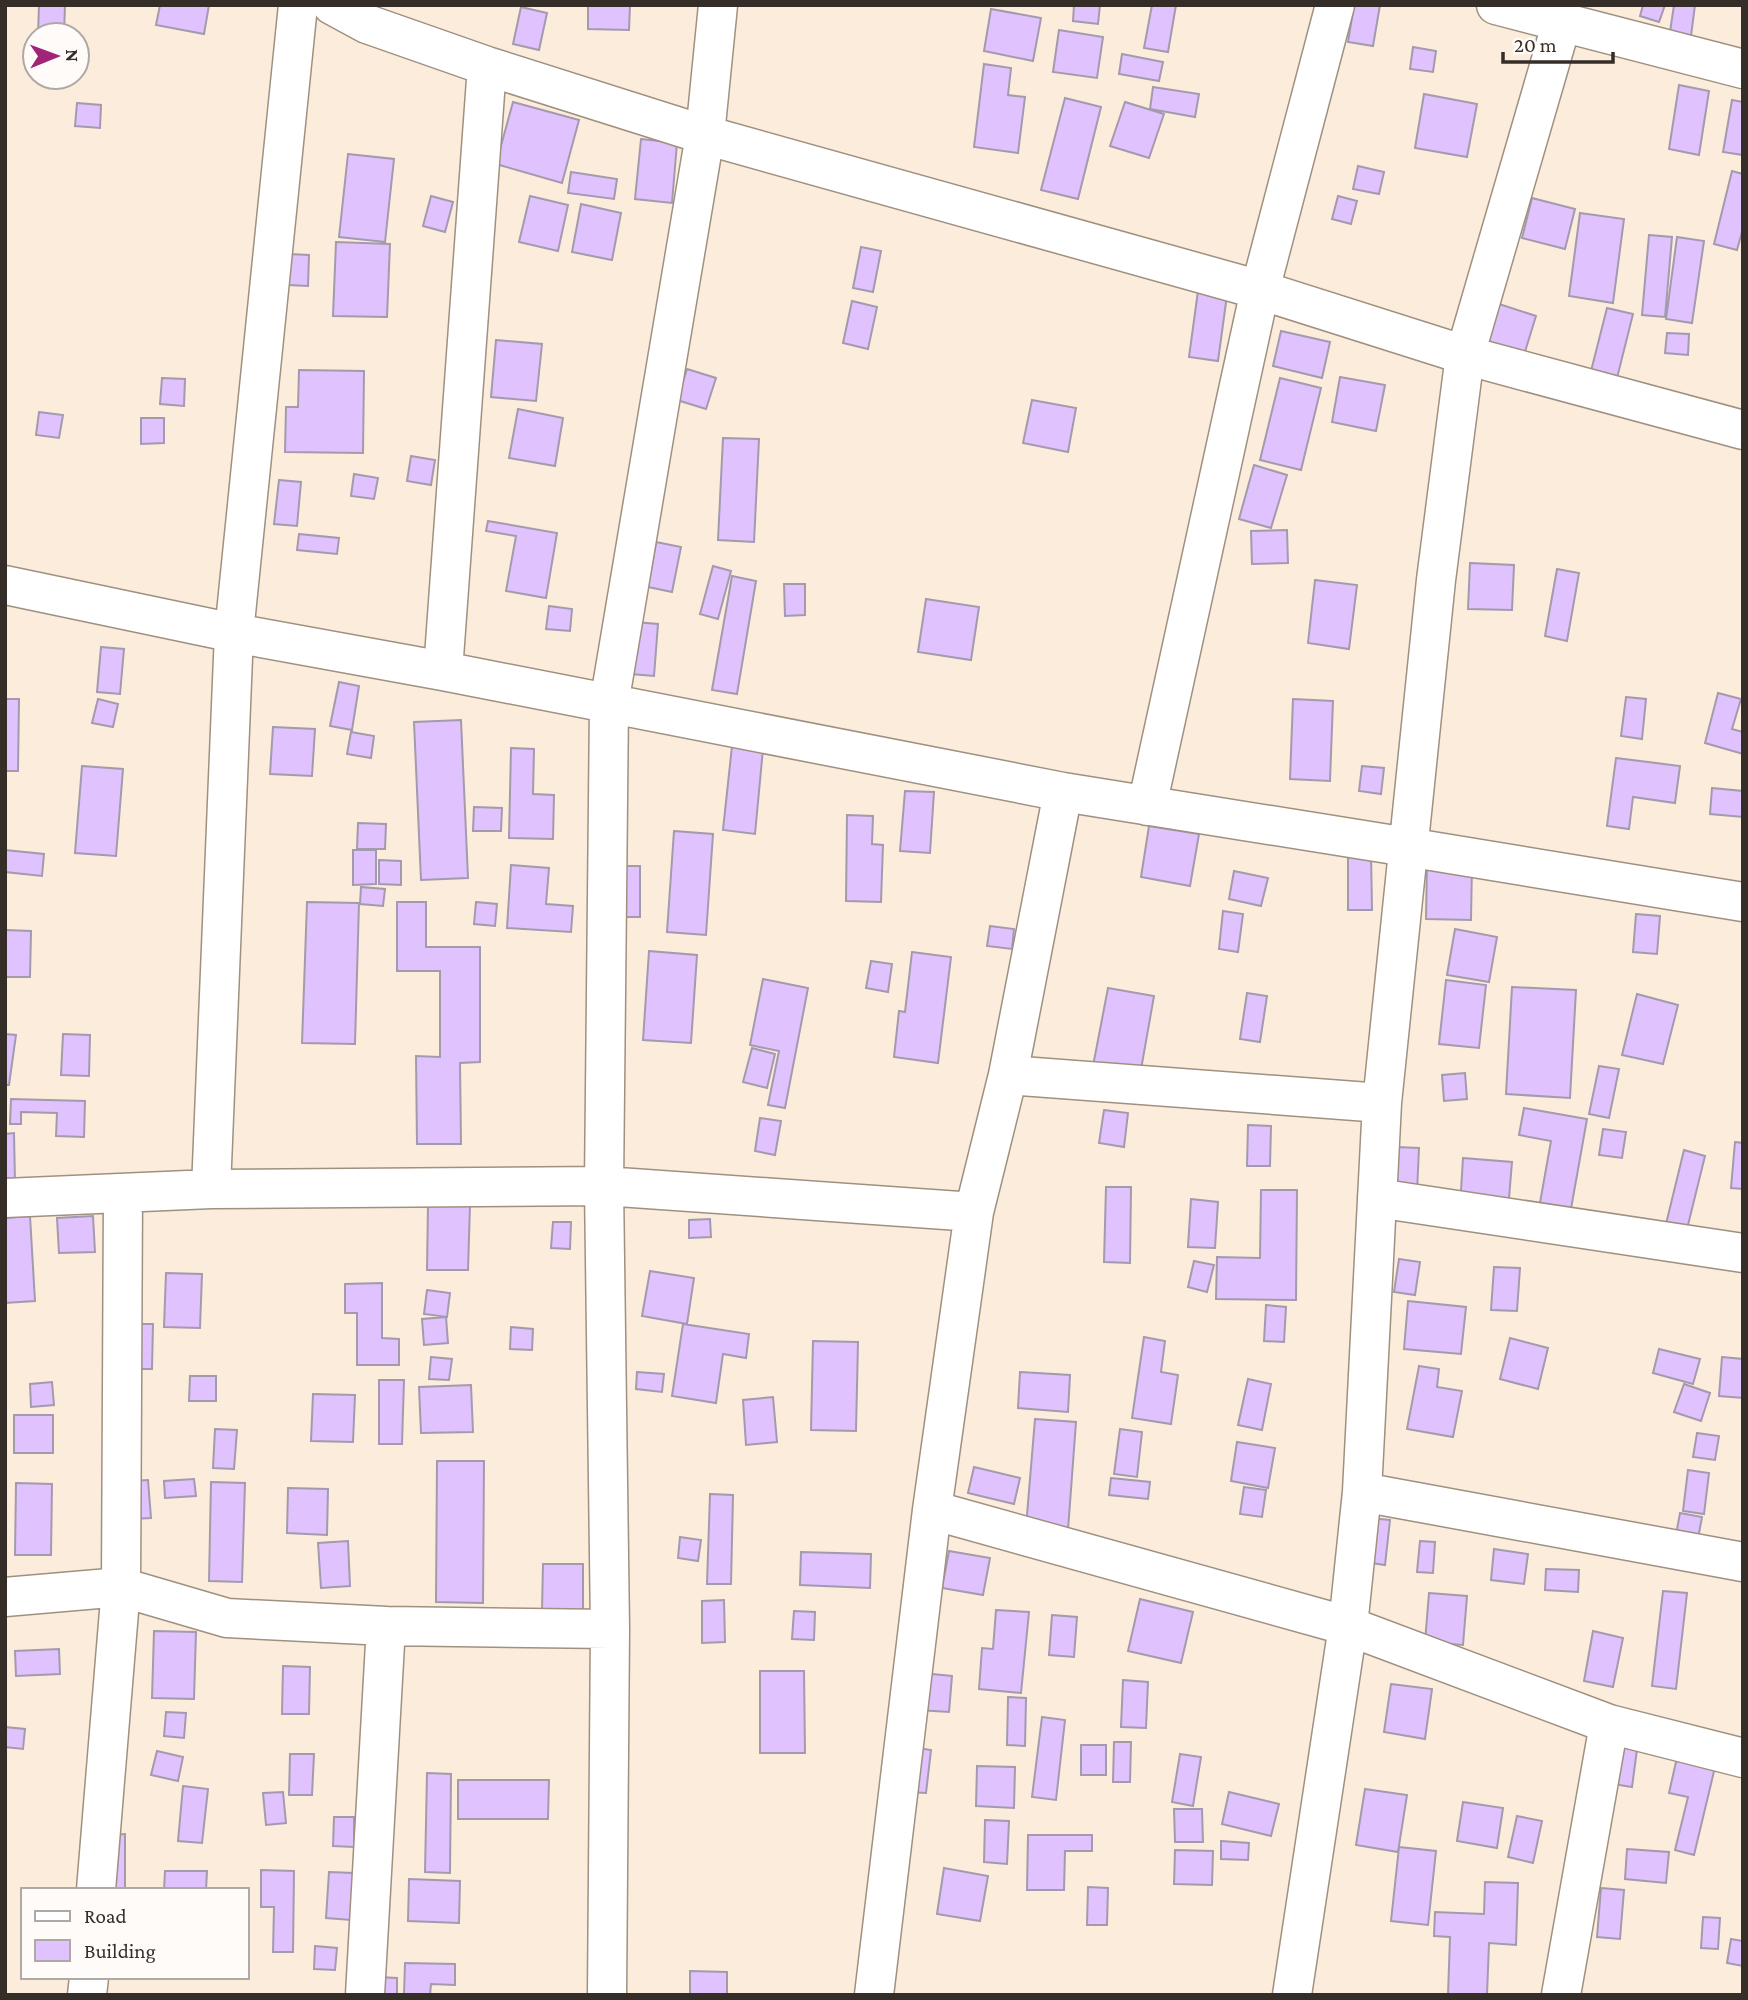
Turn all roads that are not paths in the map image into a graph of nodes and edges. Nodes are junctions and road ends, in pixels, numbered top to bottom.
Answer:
1 (298, 5) edge
2 (331, 5) edge
3 (718, 5) edge
4 (1335, 5) edge
5 (1496, 5) edge
6 (369, 15) edge
7 (1562, 22) junction
8 (487, 66) junction
9 (1743, 69) edge
10 (705, 135) junction
11 (1260, 290) junction
12 (1465, 355) junction
13 (1743, 430) edge
14 (5, 585) edge
15 (234, 633) junction
16 (443, 671) junction
17 (609, 704) junction
18 (1063, 792) junction
19 (1147, 806) junction
20 (1407, 846) junction
21 (1743, 902) edge
22 (1008, 1075) junction
23 (1382, 1103) junction
24 (604, 1186) junction
25 (211, 1189) junction
26 (123, 1193) junction
27 (5, 1198) edge
28 (1377, 1198) junction
29 (974, 1212) junction
30 (1743, 1253) edge
31 (1362, 1492) junction
32 (932, 1510) junction
33 (1743, 1562) edge
34 (121, 1587) junction
35 (5, 1597) edge
36 (386, 1626) junction
37 (1348, 1626) junction
38 (610, 1629) junction
39 (1609, 1724) junction
40 (1743, 1758) edge
41 (96, 1888) edge
42 (365, 1995) edge
43 (607, 1995) edge
44 (874, 1995) edge
45 (1293, 1995) edge
46 (1561, 1995) edge

1 - 15 street
2 - 6 street
3 - 10 street
4 - 11 street
5 - 7 street
6 - 8 street
7 - 9 street
7 - 12 street
8 - 10 street
8 - 16 street
10 - 11 street
10 - 17 street
11 - 12 street
11 - 19 street
12 - 13 street
12 - 20 street
14 - 15 street
15 - 16 street
15 - 25 street
16 - 17 street
17 - 18 street
17 - 24 street
18 - 19 street
18 - 22 street
19 - 20 street
20 - 21 street
20 - 23 street
22 - 23 street
22 - 29 street
23 - 28 street
24 - 25 street
24 - 29 street
24 - 38 street
25 - 26 street
26 - 27 street
26 - 34 street
28 - 30 street
28 - 31 street
29 - 32 street
31 - 33 street
31 - 37 street
32 - 37 street
32 - 44 street
34 - 35 street
34 - 36 street
34 - 41 street
36 - 38 street
36 - 42 street
37 - 39 street
37 - 45 street
38 - 43 street
39 - 40 street
39 - 46 street

